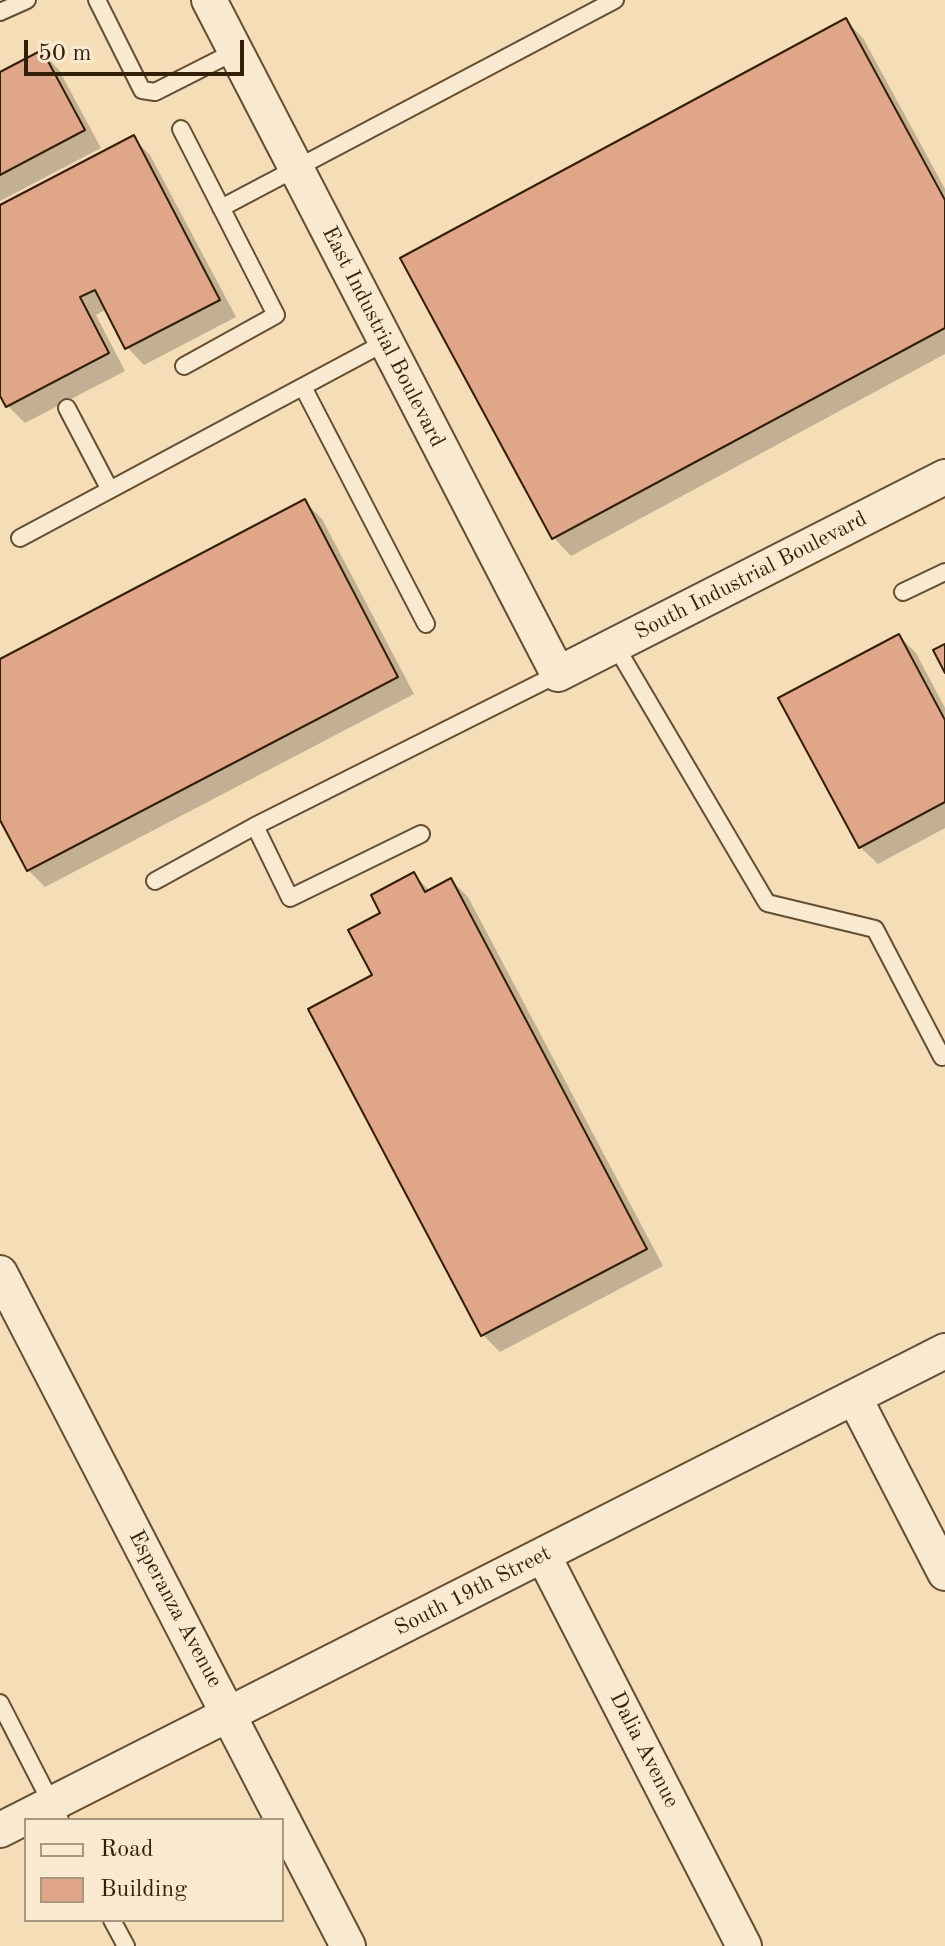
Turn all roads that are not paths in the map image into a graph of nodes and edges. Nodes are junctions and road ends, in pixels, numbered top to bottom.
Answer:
1 (27, 0) edge
2 (97, 0) edge
3 (209, 0) edge
4 (615, 0) edge
5 (0, 12) edge
6 (236, 51) junction
7 (181, 129) dead end
8 (296, 168) junction
9 (221, 208) junction
10 (386, 342) junction
11 (184, 366) dead end
12 (303, 387) junction
13 (67, 408) dead end
14 (945, 477) edge
15 (110, 490) junction
16 (20, 538) dead end
17 (945, 572) edge
18 (903, 592) dead end
19 (426, 624) dead end
20 (615, 645) junction
21 (558, 674) junction
22 (255, 826) junction
23 (421, 834) dead end
24 (155, 881) dead end
25 (942, 1057) dead end
26 (0, 1273) edge
27 (945, 1351) edge
28 (854, 1397) junction
29 (543, 1555) junction
30 (945, 1573) edge
31 (0, 1703) edge
32 (229, 1714) junction
33 (56, 1812) edge
34 (282, 1818) edge
35 (284, 1821) edge
36 (24, 1822) edge
37 (0, 1830) edge
38 (113, 1922) edge
39 (126, 1946) edge
40 (348, 1946) edge
41 (744, 1946) edge

1 - 5 lane
2 - 6 lane
3 - 6 street, East Industrial Boulevard
4 - 8 lane
6 - 8 street, East Industrial Boulevard
7 - 9 lane
8 - 9 lane
8 - 10 street, East Industrial Boulevard
9 - 11 lane
10 - 12 lane
10 - 21 street, East Industrial Boulevard
12 - 15 lane
12 - 19 lane
13 - 15 lane
14 - 20 street, South Industrial Boulevard
15 - 16 lane
17 - 18 lane
20 - 21 street, South Industrial Boulevard
20 - 25 lane
21 - 22 lane
22 - 23 lane
22 - 24 lane
26 - 32 street, Esperanza Avenue
27 - 28 street, South 19th Street
28 - 29 street, South 19th Street
28 - 30 street
29 - 32 street, South 19th Street
29 - 41 street, Dalia Avenue
31 - 33 lane
32 - 33 street, South 19th Street
32 - 34 street, Esperanza Avenue
35 - 40 street, Esperanza Avenue
36 - 37 street, South 19th Street
38 - 39 lane

